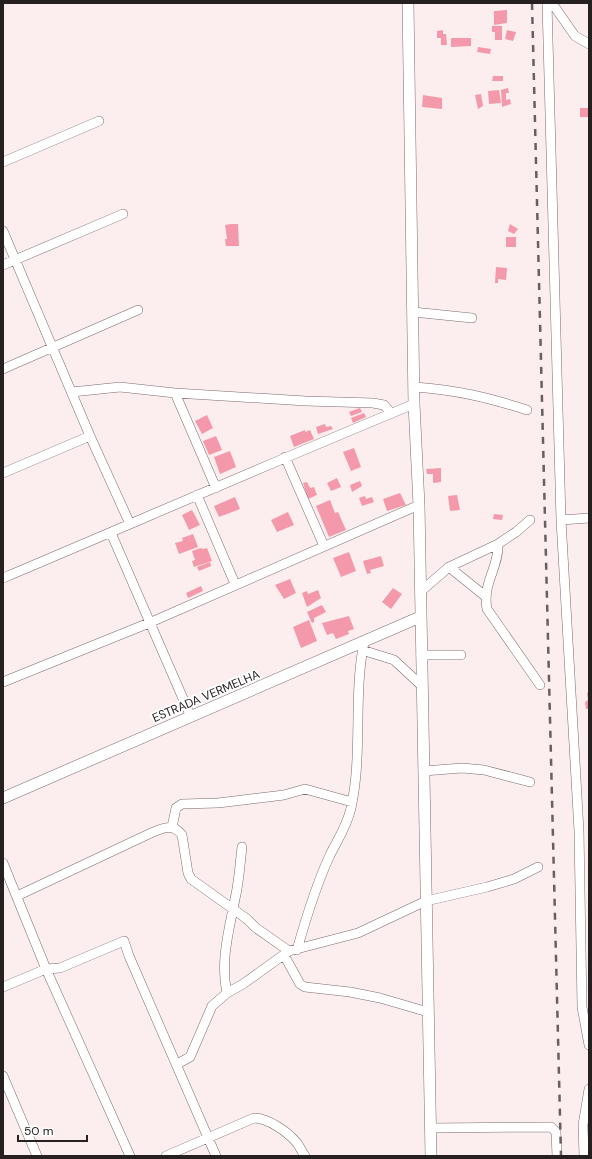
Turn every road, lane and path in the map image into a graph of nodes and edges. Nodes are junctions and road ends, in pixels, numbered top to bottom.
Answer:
1 (408, 3) edge
2 (547, 3) edge
3 (552, 3) edge
4 (589, 44) edge
5 (99, 121) dead end
6 (3, 162) edge
7 (123, 214) dead end
8 (3, 231) edge
9 (15, 260) junction
10 (3, 265) edge
11 (138, 310) dead end
12 (413, 312) junction
13 (472, 318) dead end
14 (53, 347) junction
15 (3, 369) edge
16 (414, 387) junction
17 (72, 392) junction
18 (175, 393) junction
19 (414, 404) junction
20 (527, 410) dead end
21 (391, 413) junction
22 (90, 436) junction
23 (284, 457) junction
24 (3, 473) edge
25 (216, 488) junction
26 (197, 495) junction
27 (419, 504) junction
28 (589, 518) edge
29 (530, 520) dead end
30 (561, 520) junction
31 (130, 524) junction
32 (111, 532) junction
33 (498, 544) junction
34 (324, 546) junction
35 (449, 567) junction
36 (3, 578) edge
37 (235, 584) junction
38 (420, 592) junction
39 (486, 596) junction
40 (420, 617) junction
41 (149, 622) junction
42 (363, 646) junction
43 (461, 655) dead end
44 (421, 656) junction
45 (3, 682) edge
46 (540, 685) dead end
47 (422, 686) junction
48 (191, 717) junction
49 (424, 771) junction
50 (530, 782) dead end
51 (3, 798) edge
52 (352, 802) junction
53 (172, 827) junction
54 (589, 829) edge
55 (579, 831) junction
56 (242, 847) dead end
57 (3, 863) edge
58 (538, 867) dead end
59 (17, 896) junction
60 (426, 901) junction
61 (233, 909) junction
62 (290, 952) junction
63 (46, 969) junction
64 (3, 987) edge
65 (227, 993) junction
66 (428, 1012) junction
67 (589, 1045) edge
68 (177, 1064) junction
69 (3, 1076) edge
70 (589, 1089) edge
71 (431, 1128) junction
72 (208, 1137) junction
73 (37, 1156) edge
74 (130, 1156) edge
75 (166, 1156) edge
76 (216, 1156) edge
77 (305, 1156) edge
78 (431, 1156) edge
79 (557, 1156) edge
80 (584, 1156) edge

1 - 12 street
2 - 30 street
3 - 4 street
5 - 6 street
7 - 9 street
8 - 9 street
9 - 10 street
9 - 14 street
11 - 14 street
12 - 13 street
12 - 16 street
14 - 15 street
14 - 17 street
16 - 19 street
16 - 20 street
17 - 18 street
17 - 22 street
18 - 21 street
18 - 25 street
19 - 21 street
19 - 27 street
21 - 23 street
22 - 24 street
22 - 31 street
23 - 25 street
23 - 34 street
25 - 26 street
26 - 31 street
26 - 37 street
27 - 34 street
27 - 38 street
28 - 30 street
29 - 33 street
30 - 55 street
31 - 32 street
32 - 36 street
32 - 41 street
33 - 35 street
33 - 39 street
34 - 37 street
35 - 38 street
35 - 39 street
37 - 41 street
38 - 40 street
39 - 46 street
40 - 42 street, ESTRADA VERMELHA
40 - 44 street
41 - 45 street
41 - 48 street
42 - 47 street
42 - 48 street, ESTRADA VERMELHA
42 - 52 street
43 - 44 street
44 - 47 street
47 - 49 street
48 - 51 street, ESTRADA VERMELHA
49 - 50 street
49 - 60 street
52 - 53 street
52 - 62 street
53 - 59 street
53 - 61 street
54 - 55 street
55 - 67 street
56 - 61 street
57 - 59 street
58 - 60 street
59 - 63 street
60 - 62 street
60 - 66 street
61 - 62 street
61 - 65 street
62 - 65 street
62 - 66 street
63 - 64 street
63 - 68 street
63 - 74 street
65 - 68 street
66 - 71 street
68 - 72 street
69 - 73 street
70 - 80 street
71 - 78 street
71 - 79 street
72 - 75 street
72 - 76 street
72 - 77 street

